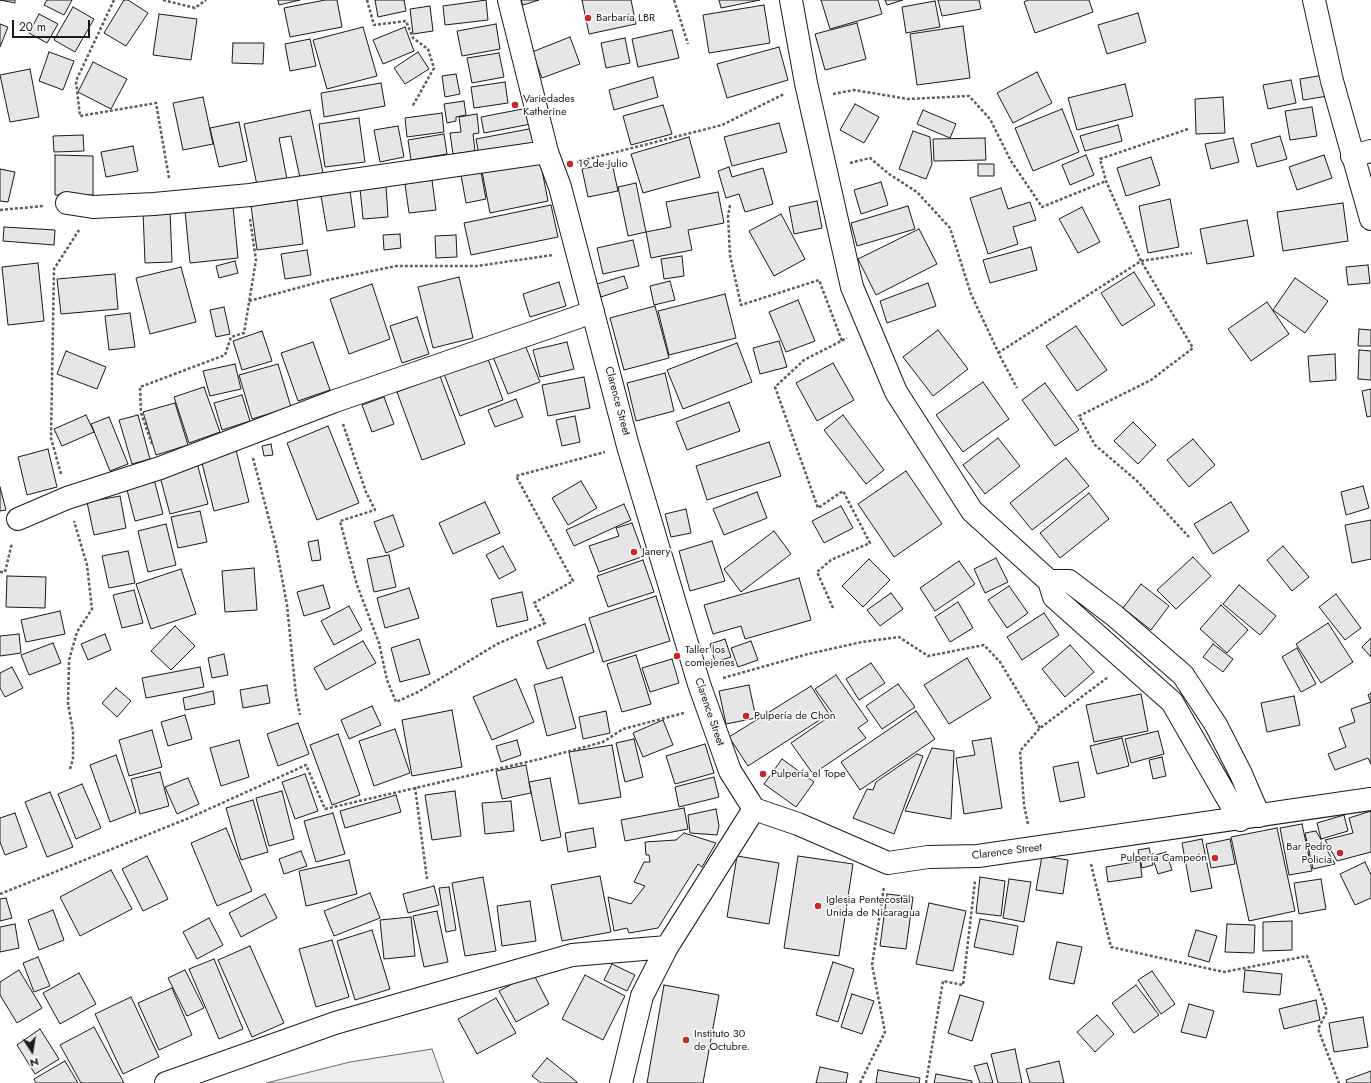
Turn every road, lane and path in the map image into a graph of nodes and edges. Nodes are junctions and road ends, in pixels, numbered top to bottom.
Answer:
1 (114, 0) edge
2 (163, 0) edge
3 (206, 0) edge
4 (367, 0) edge
5 (509, 0) edge
6 (674, 0) edge
7 (791, 0) edge
8 (1314, 0) edge
9 (688, 44) dead end
10 (807, 91) junction
11 (412, 107) dead end
12 (1188, 129) dead end
13 (548, 152) junction
14 (1362, 153) edge
15 (826, 168) junction
16 (1106, 181) junction
17 (560, 187) junction
18 (250, 195) junction
19 (67, 203) joint
20 (154, 204) junction
21 (730, 205) dead end
22 (0, 210) edge
23 (1371, 219) edge
24 (577, 251) junction
25 (1192, 253) dead end
26 (1141, 261) junction
27 (249, 301) junction
28 (593, 312) junction
29 (869, 327) junction
30 (842, 341) junction
31 (998, 353) junction
32 (1017, 388) dead end
33 (336, 401) junction
34 (247, 434) junction
35 (628, 446) junction
36 (160, 468) junction
37 (18, 519) joint
38 (1189, 538) dead end
39 (0, 572) edge
40 (1049, 581) junction
41 (833, 608) dead end
42 (1127, 662) junction
43 (701, 690) junction
44 (300, 715) dead end
45 (1040, 728) junction
46 (415, 787) junction
47 (1371, 799) edge
48 (754, 809) junction
49 (1250, 818) junction
50 (1086, 842) junction
51 (1034, 849) junction
52 (978, 856) junction
53 (888, 863) junction
54 (427, 879) dead end
55 (0, 894) edge
56 (667, 947) junction
57 (166, 1083) edge
58 (620, 1083) edge
59 (860, 1083) edge
60 (926, 1083) edge
61 (1339, 1083) edge

1 - 20 path
2 - 3 path
4 - 11 path
5 - 13 street, Clarence Street
6 - 9 path
7 - 10 street
8 - 14 street
10 - 15 street
10 - 16 path
10 - 17 path
12 - 16 path
13 - 17 street, Clarence Street
13 - 18 street
14 - 23 street
15 - 29 street
15 - 31 path
16 - 26 path
17 - 24 street, Clarence Street
18 - 20 street
18 - 27 path
19 - 20 street
19 - 22 path
21 - 30 path
24 - 27 path
24 - 28 street, Clarence Street
25 - 26 path
26 - 31 path
26 - 38 path
27 - 36 path
28 - 33 street
28 - 35 street, Clarence Street
29 - 30 path
29 - 40 street
30 - 41 path
31 - 32 path
33 - 34 street
33 - 35 path
34 - 36 street
34 - 44 path
35 - 43 street, Clarence Street
36 - 37 street
37 - 39 path
40 - 42 street
40 - 49 street
42 - 45 path
42 - 49 street
43 - 45 path
43 - 46 path
43 - 48 street, Clarence Street
45 - 51 path
46 - 54 path
46 - 55 path
47 - 49 street, Clarence Street
48 - 53 street
48 - 56 street
49 - 50 street, Clarence Street
50 - 51 street, Clarence Street
50 - 61 path
51 - 52 street, Clarence Street
52 - 53 street, Clarence Street
52 - 60 path
53 - 59 path
56 - 57 street
56 - 58 street

